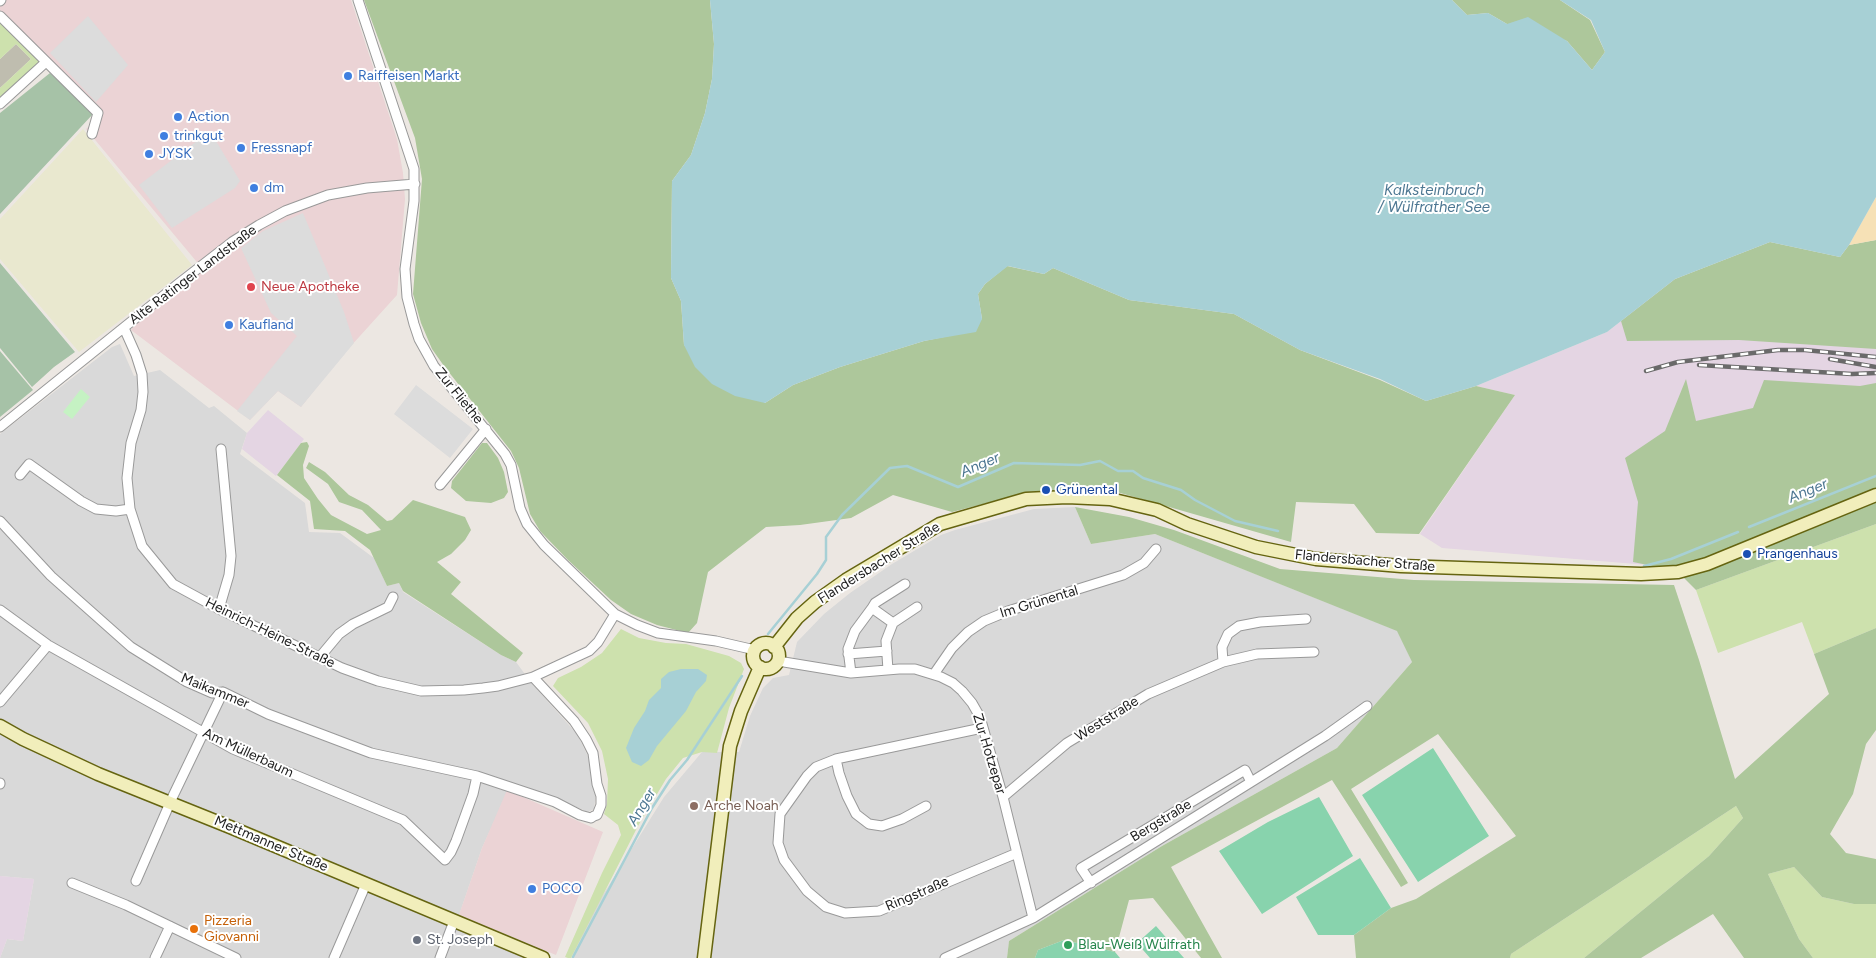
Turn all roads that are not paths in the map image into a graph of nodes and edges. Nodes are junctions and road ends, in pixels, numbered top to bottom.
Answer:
1 (358, 0) edge
2 (0, 16) edge
3 (46, 62) junction
4 (0, 104) edge
5 (92, 134) dead end
6 (415, 184) junction
7 (124, 328) junction
8 (0, 427) edge
9 (486, 429) junction
10 (221, 449) dead end
11 (20, 475) dead end
12 (440, 485) dead end
13 (1876, 495) edge
14 (130, 509) junction
15 (0, 521) edge
16 (1156, 549) dead end
17 (905, 584) dead end
18 (393, 597) dead end
19 (917, 607) dead end
20 (872, 608) junction
21 (219, 609) junction
22 (0, 610) edge
23 (615, 614) junction
24 (1306, 619) dead end
25 (893, 623) junction
26 (48, 645) junction
27 (774, 647) junction
28 (755, 650) junction
29 (887, 651) junction
30 (1314, 652) dead end
31 (848, 654) junction
32 (319, 658) junction
33 (778, 661) junction
34 (1223, 662) junction
35 (760, 667) junction
36 (888, 670) junction
37 (851, 673) junction
38 (934, 674) junction
39 (533, 676) junction
40 (223, 692) junction
41 (0, 702) edge
42 (1366, 706) dead end
43 (0, 726) edge
44 (982, 728) junction
45 (202, 733) junction
46 (836, 758) junction
47 (477, 776) junction
48 (1252, 782) junction
49 (1003, 797) junction
50 (170, 803) junction
51 (926, 806) dead end
52 (1017, 853) junction
53 (136, 881) dead end
54 (72, 883) dead end
55 (1091, 883) junction
56 (366, 884) junction
57 (1033, 918) junction
58 (454, 921) junction
59 (170, 926) junction
60 (155, 958) edge
61 (236, 958) edge
62 (334, 958) edge
63 (440, 958) edge
64 (543, 958) edge
65 (704, 958) edge
66 (945, 958) edge

1 - 6 street, Zur Fliethe
2 - 3 street
3 - 4 street
3 - 5 street
6 - 7 street, Alte Ratinger Landstraße
6 - 9 street, Zur Fliethe
7 - 8 street, Alte Ratinger Landstraße
7 - 14 street, Heinrich-Heine-Straße
9 - 12 street
9 - 23 street, Zur Fliethe
10 - 21 street
11 - 14 street
13 - 27 street, Flandersbacher Straße
14 - 21 street, Heinrich-Heine-Straße
15 - 40 street, Maikammer
16 - 38 street, Im Grünental
17 - 20 street
18 - 32 street
19 - 25 street
20 - 25 street
20 - 31 street
21 - 32 street, Heinrich-Heine-Straße
22 - 26 street, Am Müllerbaum
23 - 28 street, Zur Fliethe
23 - 39 street, Heinrich-Heine-Straße
24 - 34 street
25 - 29 street
26 - 41 street
26 - 45 street, Am Müllerbaum
27 - 28 street
27 - 33 street
28 - 35 street
29 - 31 street
29 - 36 street
30 - 34 street, Weststraße
31 - 37 street
32 - 39 street, Heinrich-Heine-Straße
33 - 35 street
33 - 37 street, Zur Hotzepar
34 - 49 street, Weststraße
35 - 65 street
36 - 37 street, Zur Hotzepar
36 - 38 street, Zur Hotzepar
38 - 44 street, Zur Hotzepar
39 - 47 street, Maikammer
40 - 45 street
40 - 47 street, Maikammer
42 - 48 street, Bergstraße
43 - 50 street, Mettmanner Straße
44 - 46 street, Ringstraße
44 - 49 street, Zur Hotzepar
45 - 47 street, Am Müllerbaum
45 - 50 street
46 - 51 street
46 - 52 street, Ringstraße
48 - 55 street, Bergstraße
48 - 55 street, Bergstraße
49 - 52 street, Zur Hotzepar
50 - 53 street
50 - 56 street, Mettmanner Straße
52 - 57 street, Zur Hotzepar
54 - 59 street
55 - 57 street, Bergstraße
56 - 58 street, Mettmanner Straße
56 - 62 street
57 - 66 street, Bergstraße
58 - 63 street
58 - 64 street, Mettmanner Straße
59 - 60 street
59 - 61 street

